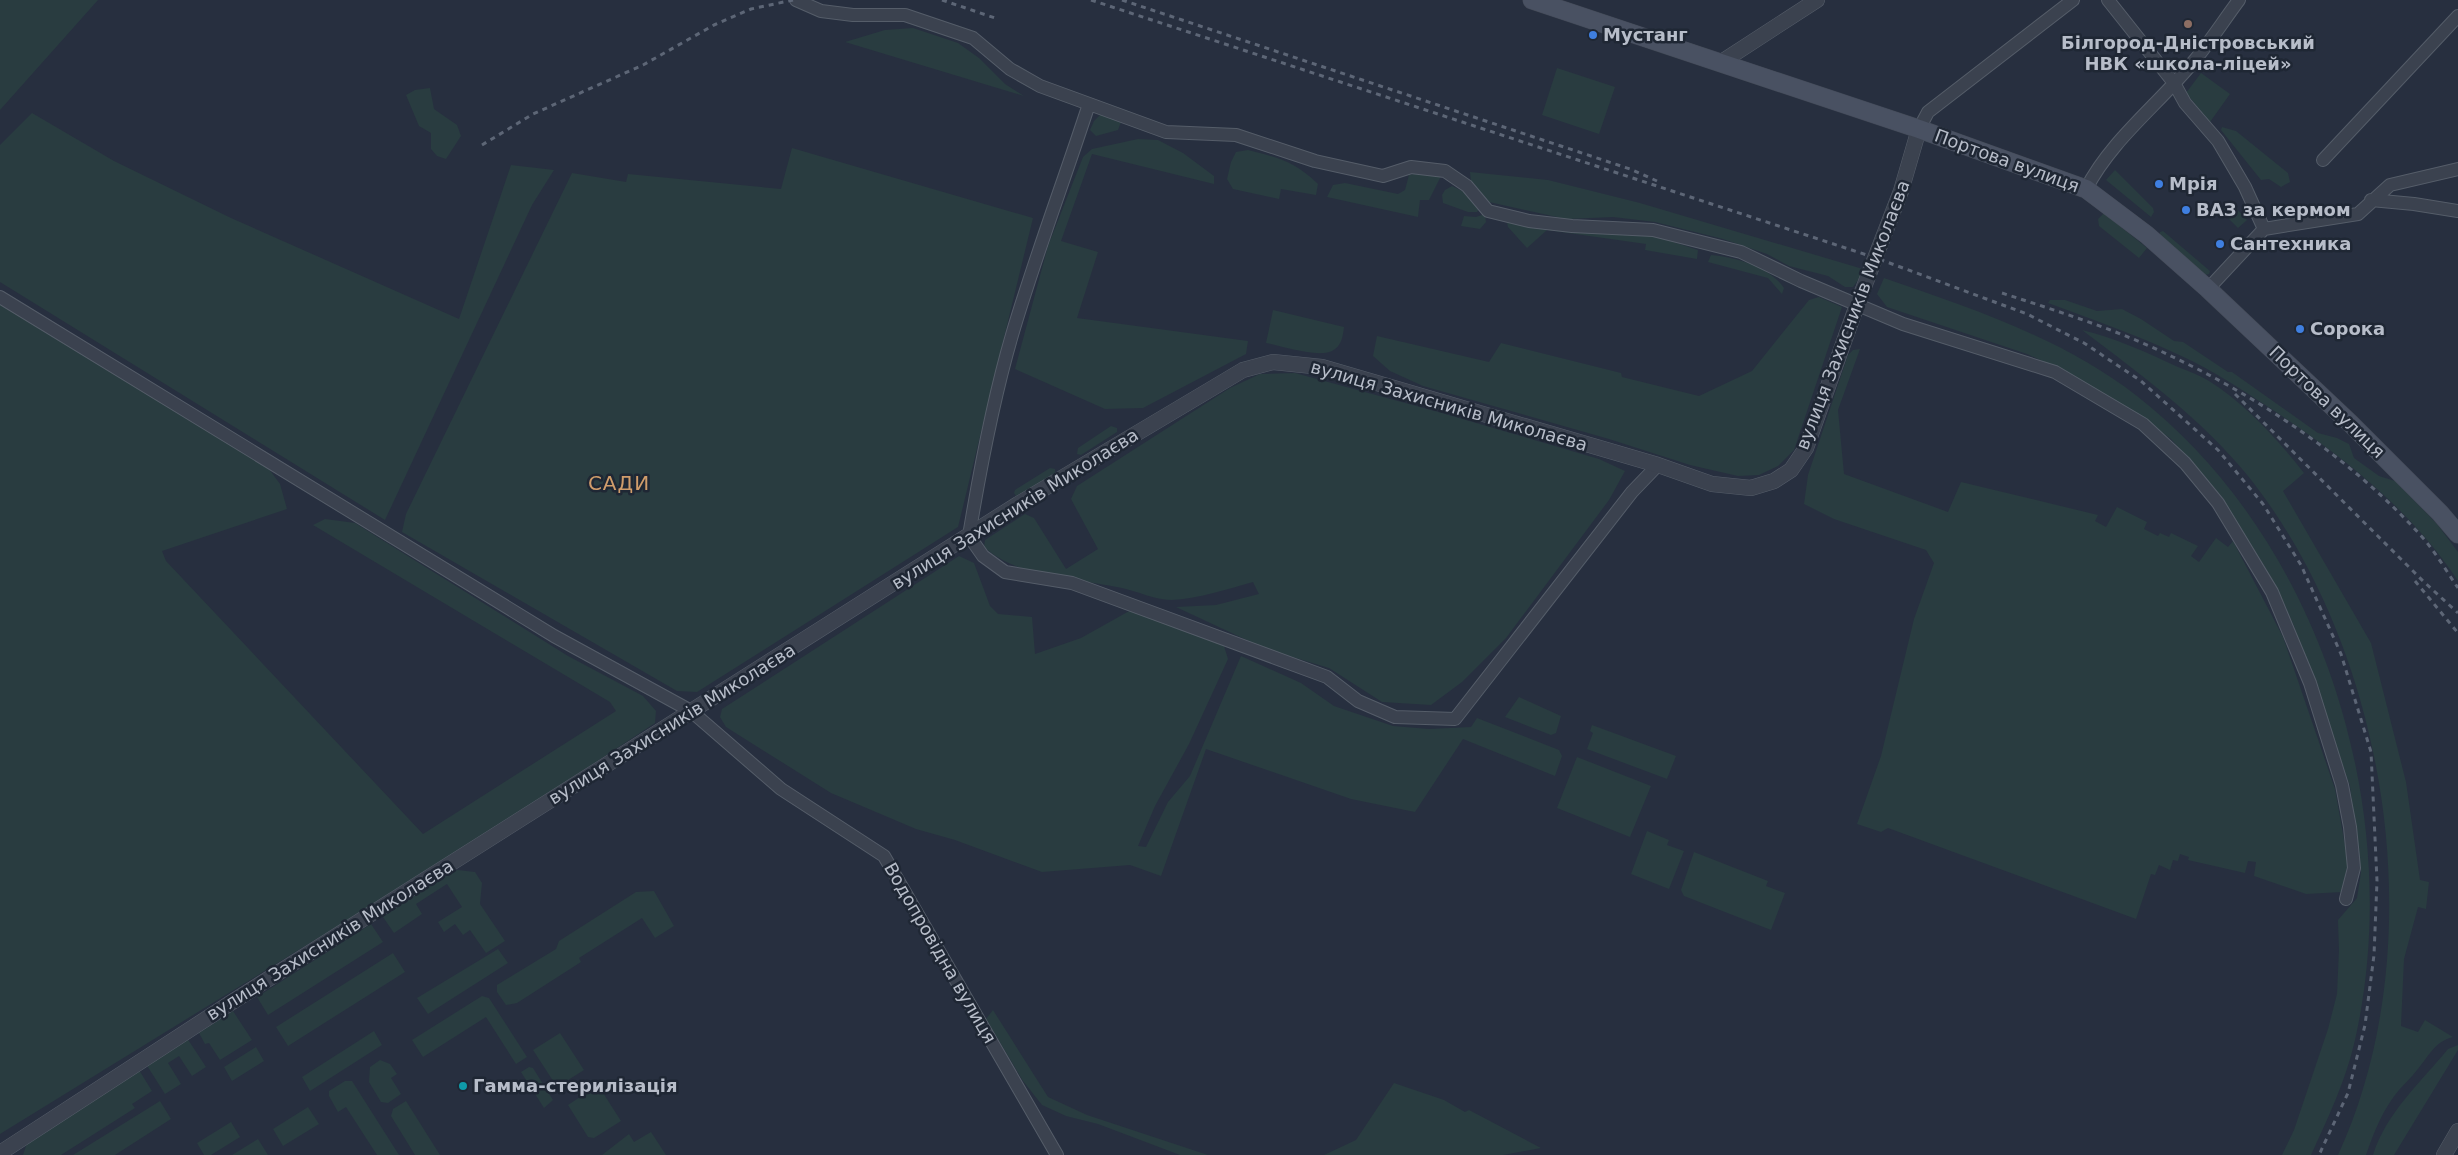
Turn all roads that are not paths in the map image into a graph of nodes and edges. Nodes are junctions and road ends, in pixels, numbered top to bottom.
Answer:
1 (796, 0) edge
2 (1817, 0) edge
3 (2073, 0) edge
4 (2108, 0) edge
5 (2239, 0) edge
6 (1543, 1) edge
7 (2458, 16) edge
8 (1720, 63) junction
9 (2174, 83) junction
10 (1089, 104) junction
11 (1919, 129) junction
12 (2323, 160) dead end
13 (2458, 169) edge
14 (2086, 189) junction
15 (2371, 200) junction
16 (2458, 211) edge
17 (2264, 229) junction
18 (2208, 289) junction
19 (0, 297) edge
20 (1857, 305) junction
21 (1658, 465) junction
22 (2458, 534) edge
23 (969, 536) junction
24 (691, 711) junction
25 (2346, 899) dead end
26 (2458, 1131) edge
27 (0, 1153) edge
28 (1057, 1155) edge
29 (2444, 1155) edge

1 - 10 street
2 - 8 street
3 - 11 street
4 - 9 street
5 - 9 street
6 - 8 main road, Портова вулиця
7 - 12 street
8 - 11 main road, Портова вулиця
9 - 14 street
9 - 17 street
10 - 20 street
10 - 23 street
11 - 14 main road, Портова вулиця
11 - 20 street, вулиця Захисників Миколаєва
13 - 15 street
14 - 18 main road, Портова вулиця
15 - 16 street
15 - 17 street
17 - 18 street
18 - 22 main road, Портова вулиця
19 - 24 street, Водопровідна вулиця
20 - 21 street, вулиця Захисників Миколаєва
20 - 25 street
21 - 23 street, вулиця Захисників Миколаєва
21 - 23 street
23 - 24 street, вулиця Захисників Миколаєва
24 - 27 street, вулиця Захисників Миколаєва
24 - 28 street, Водопровідна вулиця
26 - 29 street

